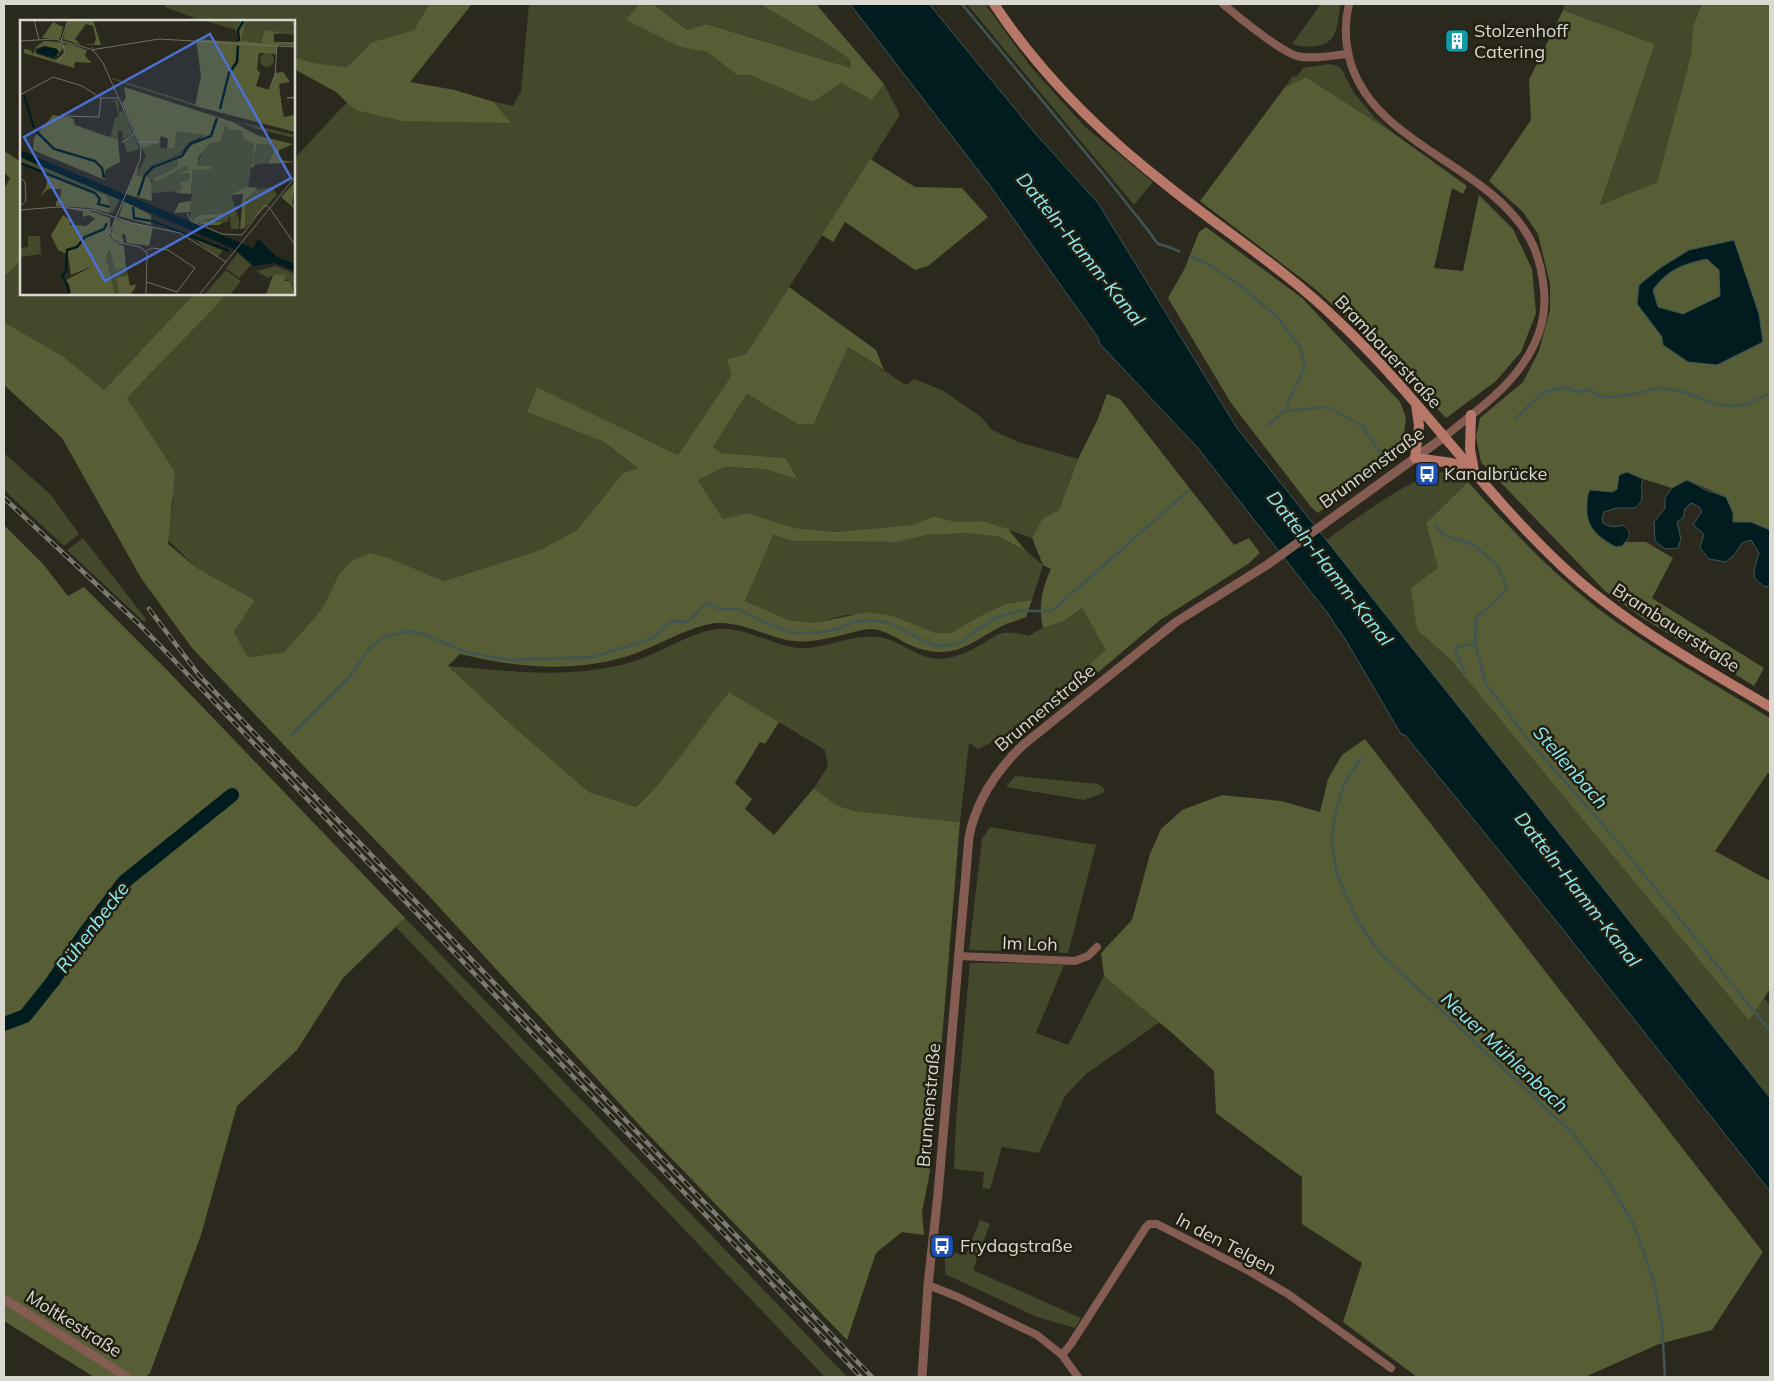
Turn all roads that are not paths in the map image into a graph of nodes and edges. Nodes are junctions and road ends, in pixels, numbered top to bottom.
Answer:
1 (994, 4) edge
2 (1223, 4) edge
3 (1349, 4) edge
4 (1348, 54) junction
5 (1416, 403) junction
6 (1471, 415) junction
7 (1444, 437) junction
8 (1415, 458) junction
9 (1474, 472) junction
10 (1770, 707) edge
11 (1097, 948) dead end
12 (958, 956) junction
13 (928, 1285) junction
14 (4, 1299) edge
15 (1062, 1355) junction
16 (1391, 1368) dead end
17 (127, 1377) edge
18 (922, 1377) edge
19 (1078, 1377) edge

1 - 5 main road, Brambauerstraße
2 - 4 street
3 - 4 street
4 - 6 street
5 - 7 main road, Brambauerstraße
5 - 8 main road
6 - 7 street
6 - 9 main road
7 - 8 street, Brunnenstraße
7 - 9 main road, Brambauerstraße
8 - 9 main road
8 - 12 street, Brunnenstraße
9 - 10 main road, Brambauerstraße
11 - 12 street, Im Loh
12 - 13 street, Brunnenstraße
13 - 15 street
13 - 18 street, Brunnenstraße
14 - 17 street, Moltkestraße
15 - 16 street, In den Telgen
15 - 19 street

